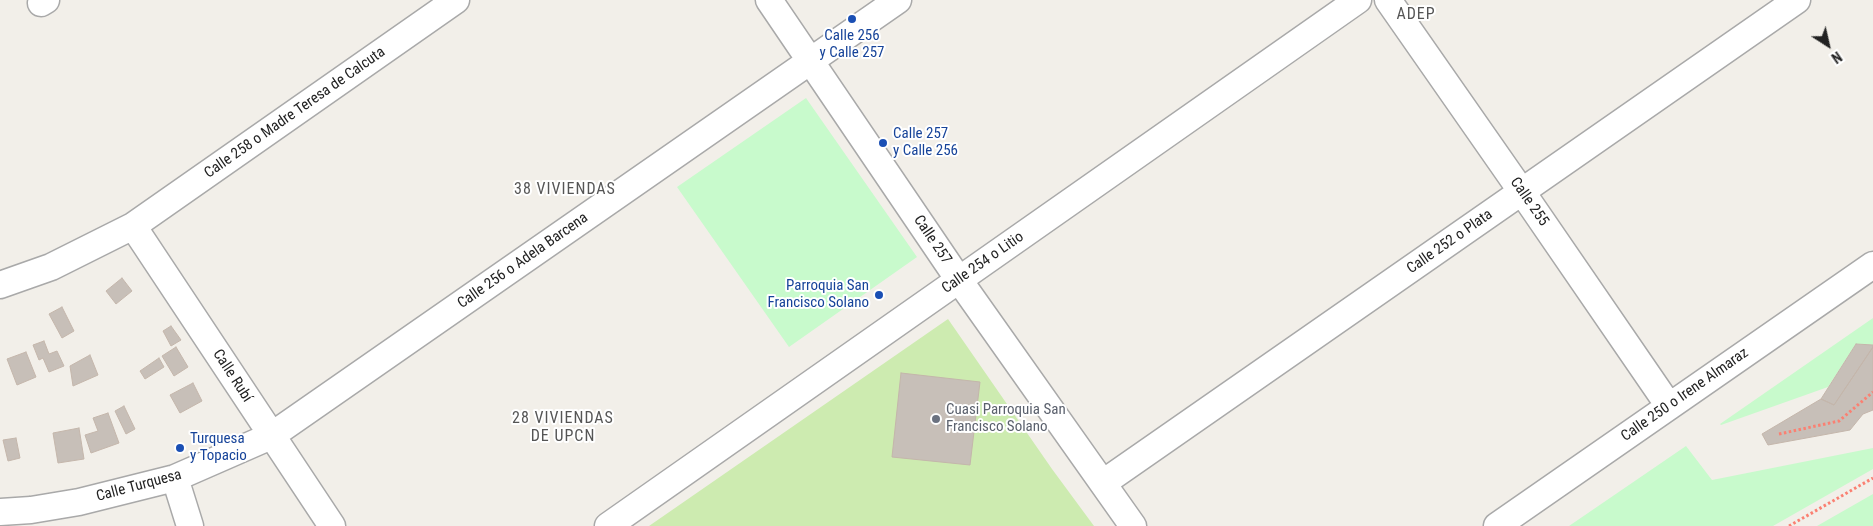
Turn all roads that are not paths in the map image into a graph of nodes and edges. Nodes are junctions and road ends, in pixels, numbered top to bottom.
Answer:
1 (456, 0) edge
2 (769, 0) edge
3 (898, 0) edge
4 (1358, 0) edge
5 (1388, 0) edge
6 (1797, 0) edge
7 (810, 61) junction
8 (1522, 192) junction
9 (133, 226) junction
10 (1873, 265) edge
11 (959, 280) junction
12 (0, 285) edge
13 (1669, 406) junction
14 (271, 436) junction
15 (175, 478) junction
16 (1103, 483) junction
17 (0, 512) edge
18 (190, 526) edge
19 (332, 526) edge
20 (608, 526) edge
21 (1133, 526) edge
22 (1497, 526) edge

1 - 9 street, Calle 258 o Madre Teresa de Calcuta
2 - 7 street, Calle 257
3 - 7 street, Calle 256 o Adela Barcena
4 - 11 street, Calle 254 o Litio
5 - 8 street, Calle 255
6 - 8 street, Calle 252 o Plata
7 - 11 street, Calle 257
7 - 14 street, Calle 256 o Adela Barcena
8 - 13 street, Calle 255
8 - 16 street, Calle 252 o Plata
9 - 12 street, Calle 258 o Madre Teresa de Calcuta
9 - 14 street, Calle Rubí
10 - 13 street, Calle 250 o Irene Almaraz
11 - 16 street, Calle 257
11 - 20 street, Calle 254 o Litio
13 - 22 street, Calle 250 o Irene Almaraz
14 - 15 street, Calle Turquesa
14 - 19 street, Calle Rubí
15 - 17 street, Calle Turquesa
15 - 18 street
16 - 21 street, Calle 257

